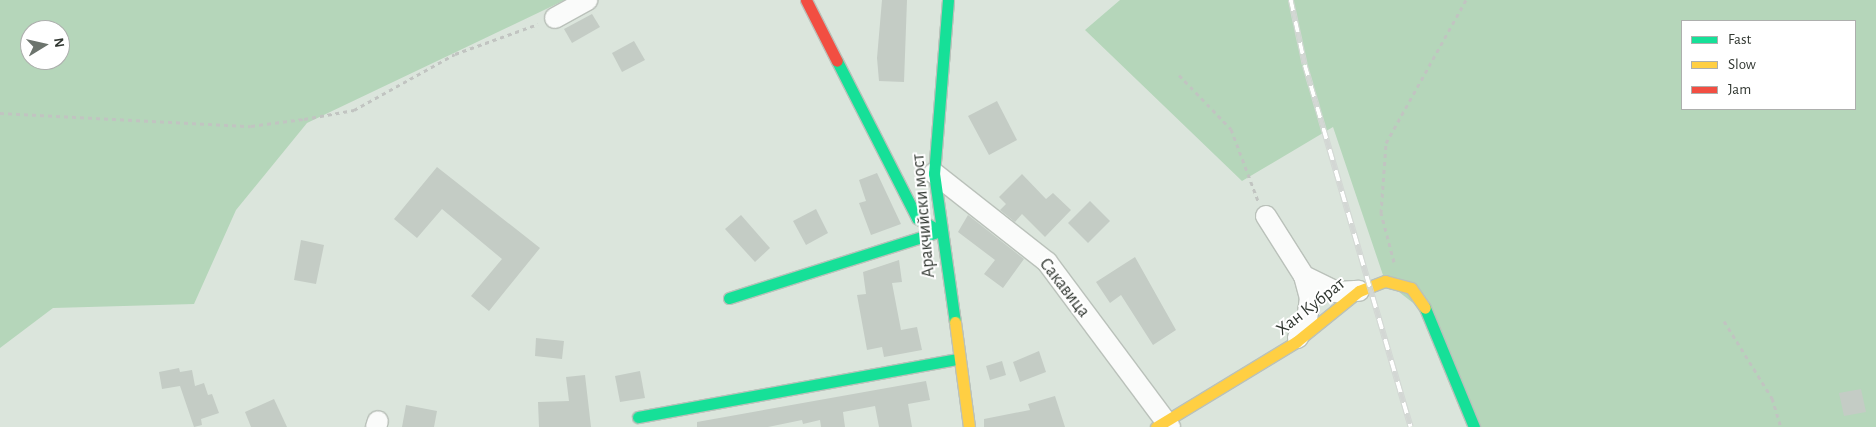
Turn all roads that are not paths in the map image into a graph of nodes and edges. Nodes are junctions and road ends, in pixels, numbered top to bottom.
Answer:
1 (588, 0) edge
2 (806, 0) edge
3 (948, 0) edge
4 (555, 18) road end
5 (934, 173) junction
6 (1266, 216) road end
7 (940, 231) junction
8 (1304, 276) junction
9 (1359, 291) junction
10 (729, 298) dead end
11 (1296, 342) junction
12 (958, 359) junction
13 (638, 417) dead end
14 (1164, 426) edge
15 (969, 427) edge
16 (1474, 427) edge

1 - 4 street
2 - 7 street
3 - 5 street, Аракчийски мост
5 - 7 street, Аракчийски мост
5 - 14 street, Сакавица
6 - 8 street
7 - 10 street
7 - 12 street, Аракчийски мост
8 - 9 street
8 - 11 street
9 - 11 street, Хан Кубрат
9 - 16 street, Хан Кубрат
11 - 14 street, Хан Кубрат
12 - 13 street
12 - 15 street, Аракчийски мост

